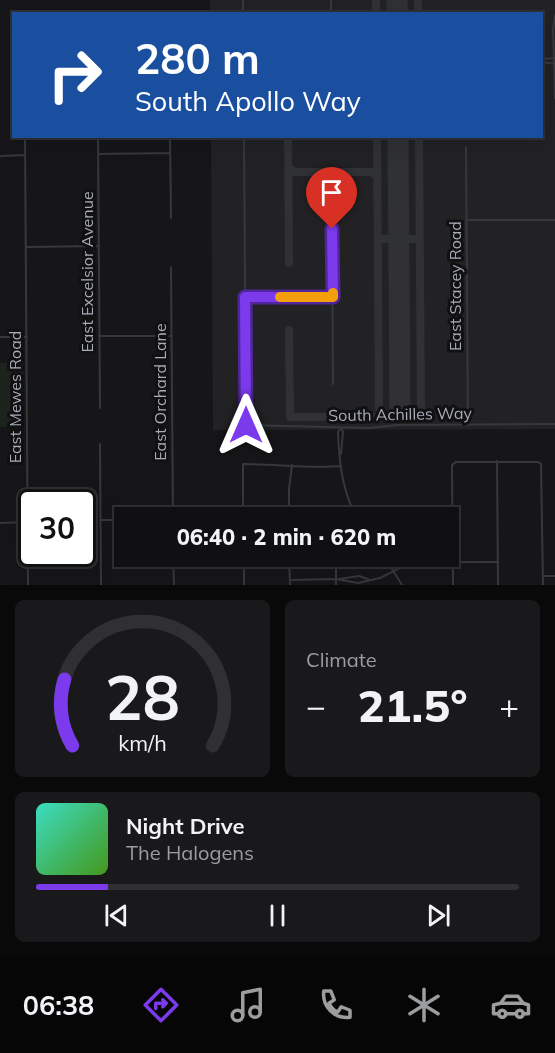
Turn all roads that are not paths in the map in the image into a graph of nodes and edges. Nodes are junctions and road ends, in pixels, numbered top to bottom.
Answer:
1 (555, 15) edge
2 (554, 58) edge
3 (554, 64) edge
4 (555, 98) edge
5 (25, 138) edge
6 (98, 138) edge
7 (170, 138) edge
8 (244, 138) edge
9 (466, 147) dead end
10 (170, 153) junction
11 (98, 154) junction
12 (0, 156) edge
13 (25, 156) junction
14 (332, 206) dead end
15 (171, 218) dead end
16 (466, 220) junction
17 (555, 220) edge
18 (99, 246) junction
19 (26, 247) junction
20 (171, 267) dead end
21 (245, 297) junction
22 (333, 297) junction
23 (99, 336) junction
24 (172, 336) junction
25 (0, 337) edge
26 (27, 337) junction
27 (333, 384) dead end
28 (100, 408) dead end
29 (555, 424) edge
30 (468, 425) junction
31 (341, 428) junction
32 (100, 444) dead end
33 (497, 461) junction
34 (292, 465) junction
35 (341, 466) junction
36 (28, 489) edge
37 (173, 507) edge
38 (243, 507) edge
39 (289, 507) edge
40 (353, 507) edge
41 (452, 507) edge
42 (100, 520) junction
43 (114, 520) edge
44 (18, 522) edge
45 (0, 523) edge
46 (459, 562) edge
47 (498, 562) junction
48 (28, 567) edge
49 (173, 567) edge
50 (244, 567) edge
51 (289, 567) edge
52 (336, 567) edge
53 (391, 567) edge
54 (402, 567) edge
55 (451, 567) edge
56 (394, 571) junction
57 (543, 576) junction
58 (555, 576) edge
59 (356, 577) junction
60 (336, 579) junction
61 (290, 580) junction
62 (369, 580) junction
63 (356, 582) junction
64 (28, 585) edge
65 (101, 585) edge
66 (174, 585) edge
67 (244, 585) edge
68 (290, 585) edge
69 (336, 585) edge
70 (402, 585) edge
71 (453, 585) edge
72 (498, 585) edge
73 (543, 585) edge

1 - 2 street
2 - 3 street
3 - 4 street
5 - 13 street, East Mewes Road
6 - 11 street, East Excelsior Avenue
7 - 10 street
8 - 21 street
9 - 16 street, East Stacey Road
10 - 11 street
10 - 15 street
11 - 18 street, East Excelsior Avenue
12 - 13 street
13 - 19 street, East Mewes Road
14 - 22 street
16 - 17 street
16 - 30 street, East Stacey Road
18 - 19 street
18 - 23 street, East Excelsior Avenue
19 - 26 street, East Mewes Road
20 - 24 street, East Orchard Lane
21 - 22 street
21 - 31 street, South Achilles Way
22 - 27 street
23 - 24 street
23 - 28 street, East Excelsior Avenue
24 - 37 street, East Orchard Lane
25 - 26 street
26 - 36 street, East Mewes Road
29 - 30 street, South Achilles Way
30 - 31 street, South Achilles Way
31 - 35 street
32 - 42 street
33 - 41 street
33 - 47 street
33 - 57 street
34 - 35 street
34 - 38 street
34 - 39 street
35 - 40 street
42 - 43 street
42 - 65 street
44 - 45 street
46 - 47 street
47 - 72 street
48 - 64 street, East Mewes Road
49 - 66 street
50 - 67 street
51 - 61 street
52 - 60 street
53 - 56 street
54 - 56 street
55 - 71 street
56 - 62 street
56 - 70 street
57 - 58 street
57 - 73 street
59 - 60 street
59 - 62 street
59 - 63 street
60 - 61 street
60 - 63 street
60 - 69 street
61 - 68 street
62 - 63 street

